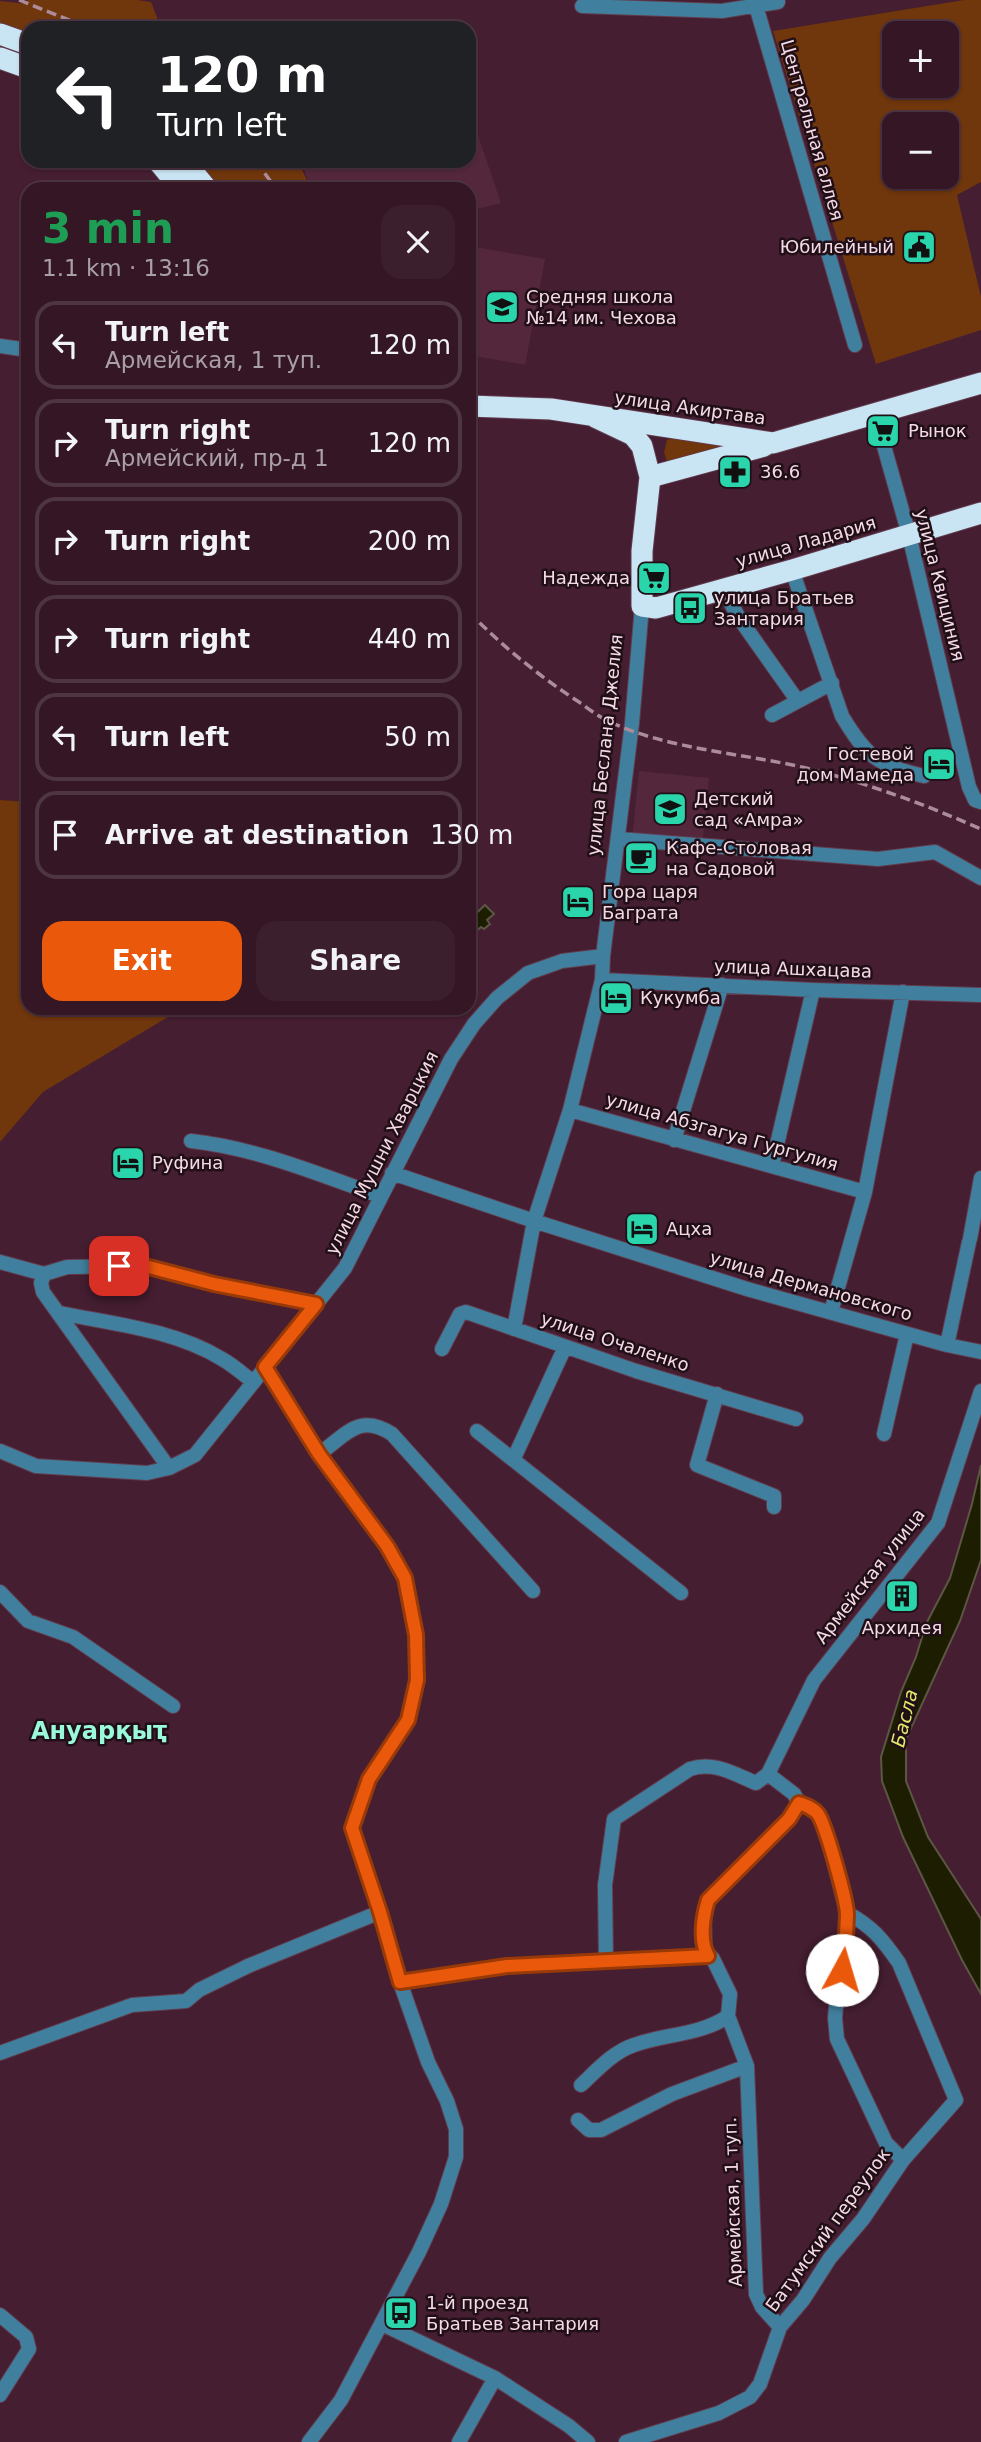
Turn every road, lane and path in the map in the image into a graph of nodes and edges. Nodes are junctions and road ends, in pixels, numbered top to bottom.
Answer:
1 (778, 2) dead end
2 (582, 6) dead end
3 (756, 6) junction
4 (0, 34) edge
5 (21, 42) edge
6 (0, 58) edge
7 (21, 66) edge
8 (164, 168) edge
9 (190, 168) edge
10 (175, 182) edge
11 (201, 182) edge
12 (855, 345) dead end
13 (0, 346) edge
14 (21, 349) edge
15 (981, 383) edge
16 (476, 398) edge
17 (476, 406) edge
18 (496, 406) junction
19 (875, 414) junction
20 (595, 417) junction
21 (773, 443) junction
22 (650, 477) junction
23 (981, 513) edge
24 (909, 535) junction
25 (792, 570) junction
26 (723, 589) junction
27 (642, 606) junction
28 (832, 683) junction
29 (797, 700) junction
30 (772, 715) dead end
31 (924, 776) dead end
32 (981, 802) edge
33 (619, 839) junction
34 (981, 878) edge
35 (603, 956) junction
36 (602, 980) junction
37 (722, 985) junction
38 (813, 990) junction
39 (903, 992) junction
40 (981, 995) edge
41 (570, 1110) junction
42 (674, 1140) junction
43 (191, 1141) dead end
44 (772, 1166) junction
45 (392, 1173) junction
46 (981, 1178) edge
47 (864, 1192) junction
48 (380, 1196) junction
49 (534, 1222) junction
50 (0, 1262) edge
51 (44, 1274) junction
52 (316, 1304) junction
53 (831, 1312) junction
54 (60, 1313) junction
55 (514, 1329) junction
56 (907, 1334) junction
57 (947, 1345) junction
58 (565, 1347) junction
59 (442, 1349) dead end
60 (981, 1352) edge
61 (265, 1367) junction
62 (253, 1382) junction
63 (981, 1391) edge
64 (718, 1394) junction
65 (796, 1419) dead end
66 (477, 1431) dead end
67 (884, 1434) dead end
68 (0, 1451) edge
69 (319, 1454) junction
70 (514, 1458) junction
71 (169, 1468) junction
72 (774, 1507) dead end
73 (533, 1591) dead end
74 (0, 1592) edge
75 (681, 1593) dead end
76 (173, 1706) dead end
77 (768, 1774) junction
78 (799, 1803) junction
79 (380, 1912) junction
80 (847, 1913) junction
81 (708, 1956) junction
82 (606, 1962) junction
83 (400, 1982) junction
84 (728, 2016) junction
85 (0, 2053) edge
86 (747, 2066) junction
87 (581, 2085) dead end
88 (578, 2120) dead end
89 (903, 2160) junction
90 (0, 2315) edge
91 (382, 2324) junction
92 (780, 2327) junction
93 (495, 2378) junction
94 (0, 2395) edge
95 (309, 2442) edge
96 (459, 2442) edge
97 (588, 2442) edge
98 (626, 2442) edge

1 - 3 street
2 - 3 street
3 - 12 street, Центральная аллея
4 - 5 highway
6 - 7 highway
8 - 10 highway
9 - 11 highway
13 - 14 street
15 - 19 highway, улица Акиртава
16 - 18 highway
17 - 18 highway, улица Акиртава
18 - 20 highway, улица Акиртава
19 - 21 highway, улица Акиртава
19 - 24 street, улица Квициния
20 - 21 highway, улица Акиртава
20 - 22 highway, улица Беслана Джелия
21 - 22 highway
22 - 27 highway, улица Беслана Джелия
23 - 24 highway, улица Ладария
24 - 25 highway, улица Ладария
24 - 32 street, улица Квициния
25 - 26 highway, улица Ладария
25 - 28 street
26 - 27 highway, улица Ладария
26 - 29 street
27 - 33 street, улица Беслана Джелия
28 - 29 street
28 - 31 street
29 - 30 street
33 - 34 street
33 - 35 street, улица Беслана Джелия
35 - 36 street, улица Беслана Джелия
35 - 45 street, улица Мушни Хварцкия
36 - 37 street, улица Ашхацава
36 - 41 street, улица Беслана Джелия
37 - 38 street, улица Ашхацава
37 - 42 street
38 - 39 street, улица Ашхацава
38 - 44 street
39 - 40 street, улица Ашхацава
39 - 47 street
41 - 42 street, улица Абзгагуа Гургулия
41 - 49 street, улица Беслана Джелия
42 - 44 street, улица Абзгагуа Гургулия
43 - 48 street
44 - 47 street, улица Абзгагуа Гургулия
45 - 48 street, улица Мушни Хварцкия
45 - 49 street, улица Дермановского
46 - 57 street
47 - 53 street
48 - 52 street, улица Мушни Хварцкия
49 - 53 street, улица Дермановского
49 - 55 street, улица Беслана Джелия
50 - 51 street
51 - 52 street
51 - 54 street
52 - 61 street, улица Мушни Хварцкия
53 - 56 street, улица Дермановского
54 - 62 street
54 - 71 street
55 - 58 street, улица Очаленко
55 - 59 street, улица Очаленко
56 - 57 street, улица Дермановского
56 - 67 street
57 - 60 street, улица Дермановского
58 - 64 street, улица Очаленко
58 - 70 street
61 - 62 street, улица Мушни Хварцкия
61 - 69 street
62 - 71 street, улица Мушни Хварцкия
63 - 77 street, Армейская улица
64 - 65 street, улица Очаленко
64 - 72 street
66 - 70 street
68 - 71 street, улица Мушни Хварцкия
69 - 73 street
69 - 79 street
70 - 75 street
74 - 76 street
77 - 78 street
77 - 82 street
78 - 80 street
78 - 81 street, Армейская, 1 туп.
79 - 83 street
79 - 85 street
80 - 89 street
80 - 89 street, Батумский переулок
81 - 82 street
81 - 84 street, Армейская, 1 туп.
82 - 83 street
83 - 91 street
84 - 86 street, Армейская, 1 туп.
84 - 87 street
86 - 88 street
86 - 92 street, Армейская, 1 туп.
89 - 92 street, Батумский переулок
90 - 94 street
91 - 93 street
91 - 95 street
92 - 98 street, Батумский переулок
93 - 96 street
93 - 97 street

